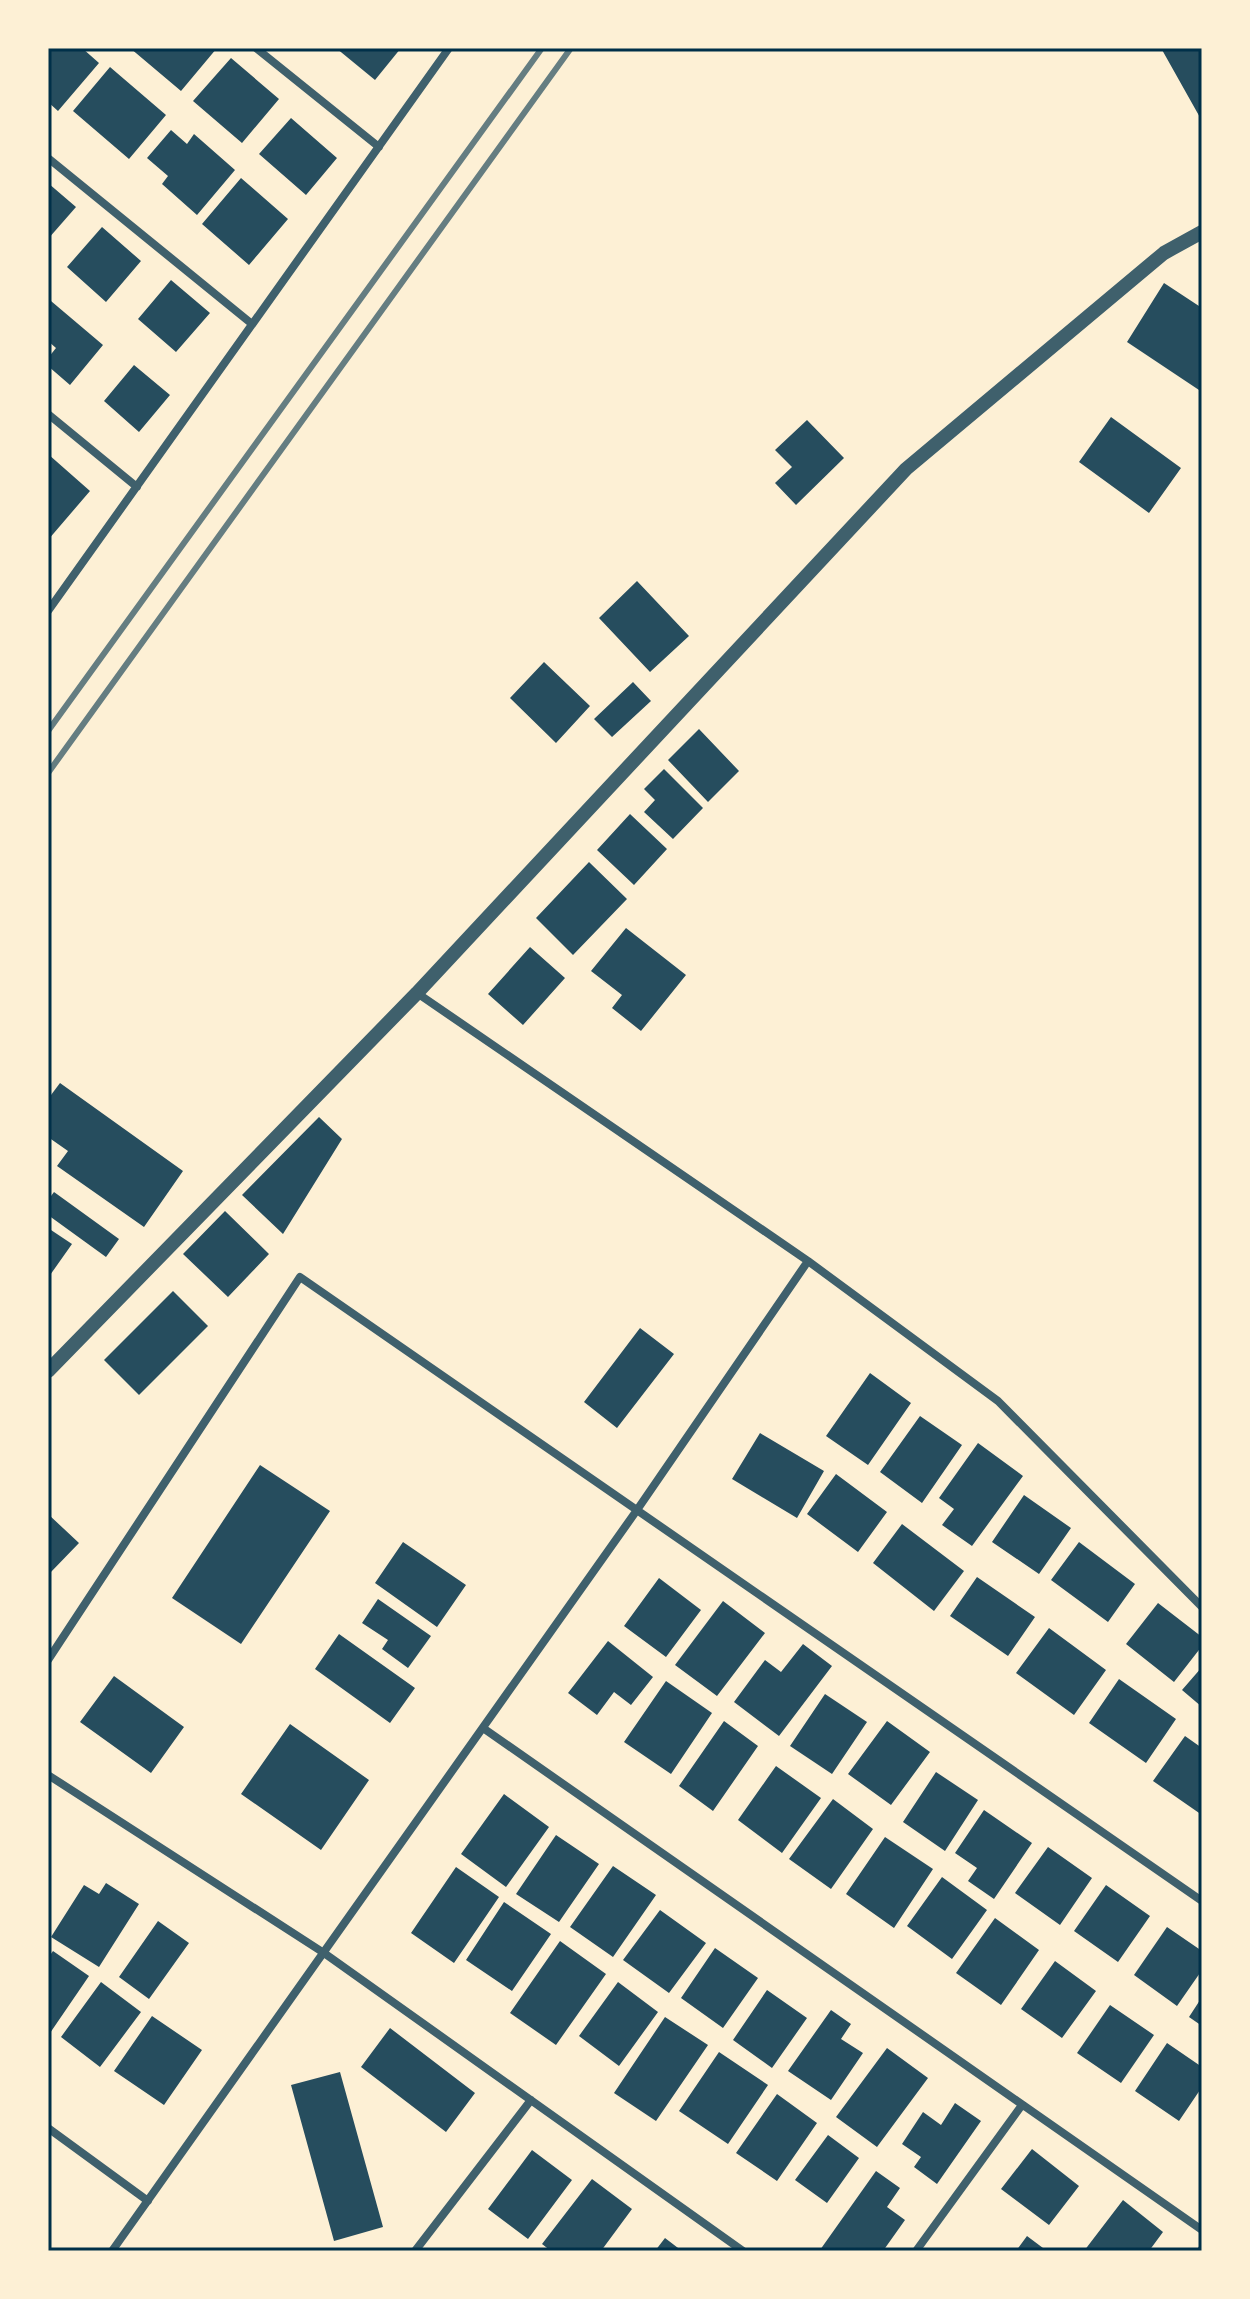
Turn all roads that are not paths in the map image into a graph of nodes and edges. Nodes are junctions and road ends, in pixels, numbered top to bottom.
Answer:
1 (256, 48) edge
2 (449, 48) edge
3 (379, 147) junction
4 (48, 158) edge
5 (1202, 232) edge
6 (252, 324) junction
7 (48, 414) edge
8 (137, 487) junction
9 (48, 611) edge
10 (417, 993) junction
11 (808, 1261) junction
12 (48, 1371) edge
13 (637, 1510) junction
14 (1202, 1607) edge
15 (48, 1660) edge
16 (483, 1728) junction
17 (48, 1775) edge
18 (1202, 1901) edge
19 (324, 1953) junction
20 (531, 2100) junction
21 (1022, 2105) junction
22 (48, 2128) edge
23 (148, 2201) junction
24 (1202, 2230) edge
25 (112, 2251) edge
26 (415, 2251) edge
27 (743, 2251) edge
28 (916, 2251) edge

1 - 3 street
2 - 3 street
3 - 6 street
4 - 6 street
5 - 10 street
6 - 8 street
7 - 8 street
8 - 9 street
10 - 11 street
10 - 12 street
11 - 13 street
11 - 14 street
13 - 15 street
13 - 16 street
13 - 18 street
16 - 19 street
16 - 21 street
17 - 19 street
19 - 20 street
19 - 23 street
20 - 26 street
20 - 27 street
21 - 24 street
21 - 28 street
22 - 23 street
23 - 25 street

